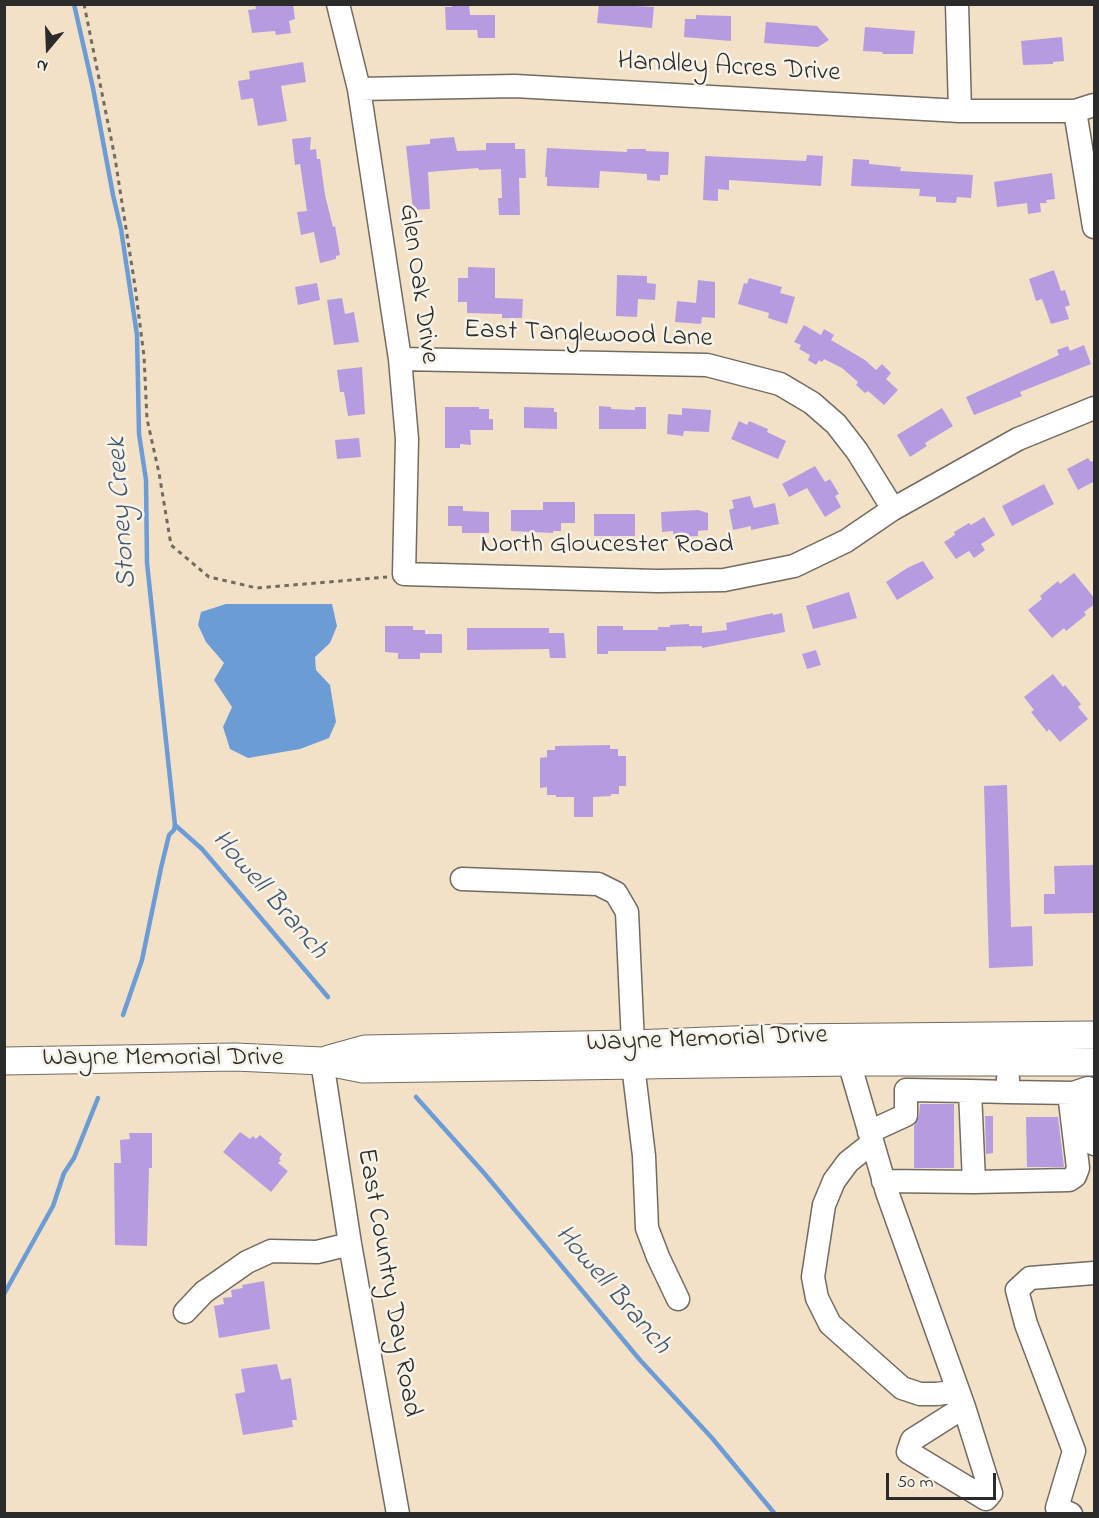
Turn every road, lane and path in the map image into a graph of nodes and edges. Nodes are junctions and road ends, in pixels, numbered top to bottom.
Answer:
1 (84, 4) edge
2 (338, 4) edge
3 (957, 4) edge
4 (359, 89) junction
5 (1085, 108) edge
6 (960, 111) junction
7 (1095, 227) edge
8 (400, 359) junction
9 (1095, 408) edge
10 (893, 509) junction
11 (404, 574) junction
12 (462, 879) dead end
13 (1090, 1035) edge
14 (633, 1054) junction
15 (4, 1061) edge
16 (322, 1061) junction
17 (849, 1062) junction
18 (907, 1062) junction
19 (1008, 1062) junction
20 (1087, 1079) edge
21 (906, 1090) junction
22 (970, 1091) junction
23 (1008, 1092) junction
24 (871, 1137) junction
25 (1095, 1144) edge
26 (884, 1181) junction
27 (974, 1182) junction
28 (350, 1244) junction
29 (1095, 1273) edge
30 (678, 1299) dead end
31 (185, 1312) dead end
32 (398, 1514) edge
33 (1071, 1514) edge

1 - 11 path
2 - 4 street, Glen Oak Drive
3 - 6 street
4 - 6 street, Handley Acres Drive
4 - 8 street, Glen Oak Drive
5 - 6 street, Handley Acres Drive
5 - 7 street
8 - 10 street, East Tanglewood Lane
8 - 11 street, Glen Oak Drive
9 - 10 street, North Gloucester Road
10 - 11 street, North Gloucester Road
12 - 14 street
13 - 14 main road, Wayne Memorial Drive
13 - 20 street
14 - 16 main road, Wayne Memorial Drive
14 - 17 main road, Wayne Memorial Drive
14 - 30 street
15 - 16 main road, Wayne Memorial Drive
16 - 28 street, East Country Day Road
17 - 18 main road, Wayne Memorial Drive
17 - 24 street
18 - 19 main road, Wayne Memorial Drive
18 - 21 street
19 - 20 main road, Wayne Memorial Drive
19 - 23 street
20 - 23 street
20 - 25 street
20 - 27 street
21 - 22 street
21 - 24 street
22 - 23 street
22 - 27 street
24 - 26 street
24 - 26 street
26 - 27 street
28 - 31 street
28 - 32 street, East Country Day Road
29 - 33 street

